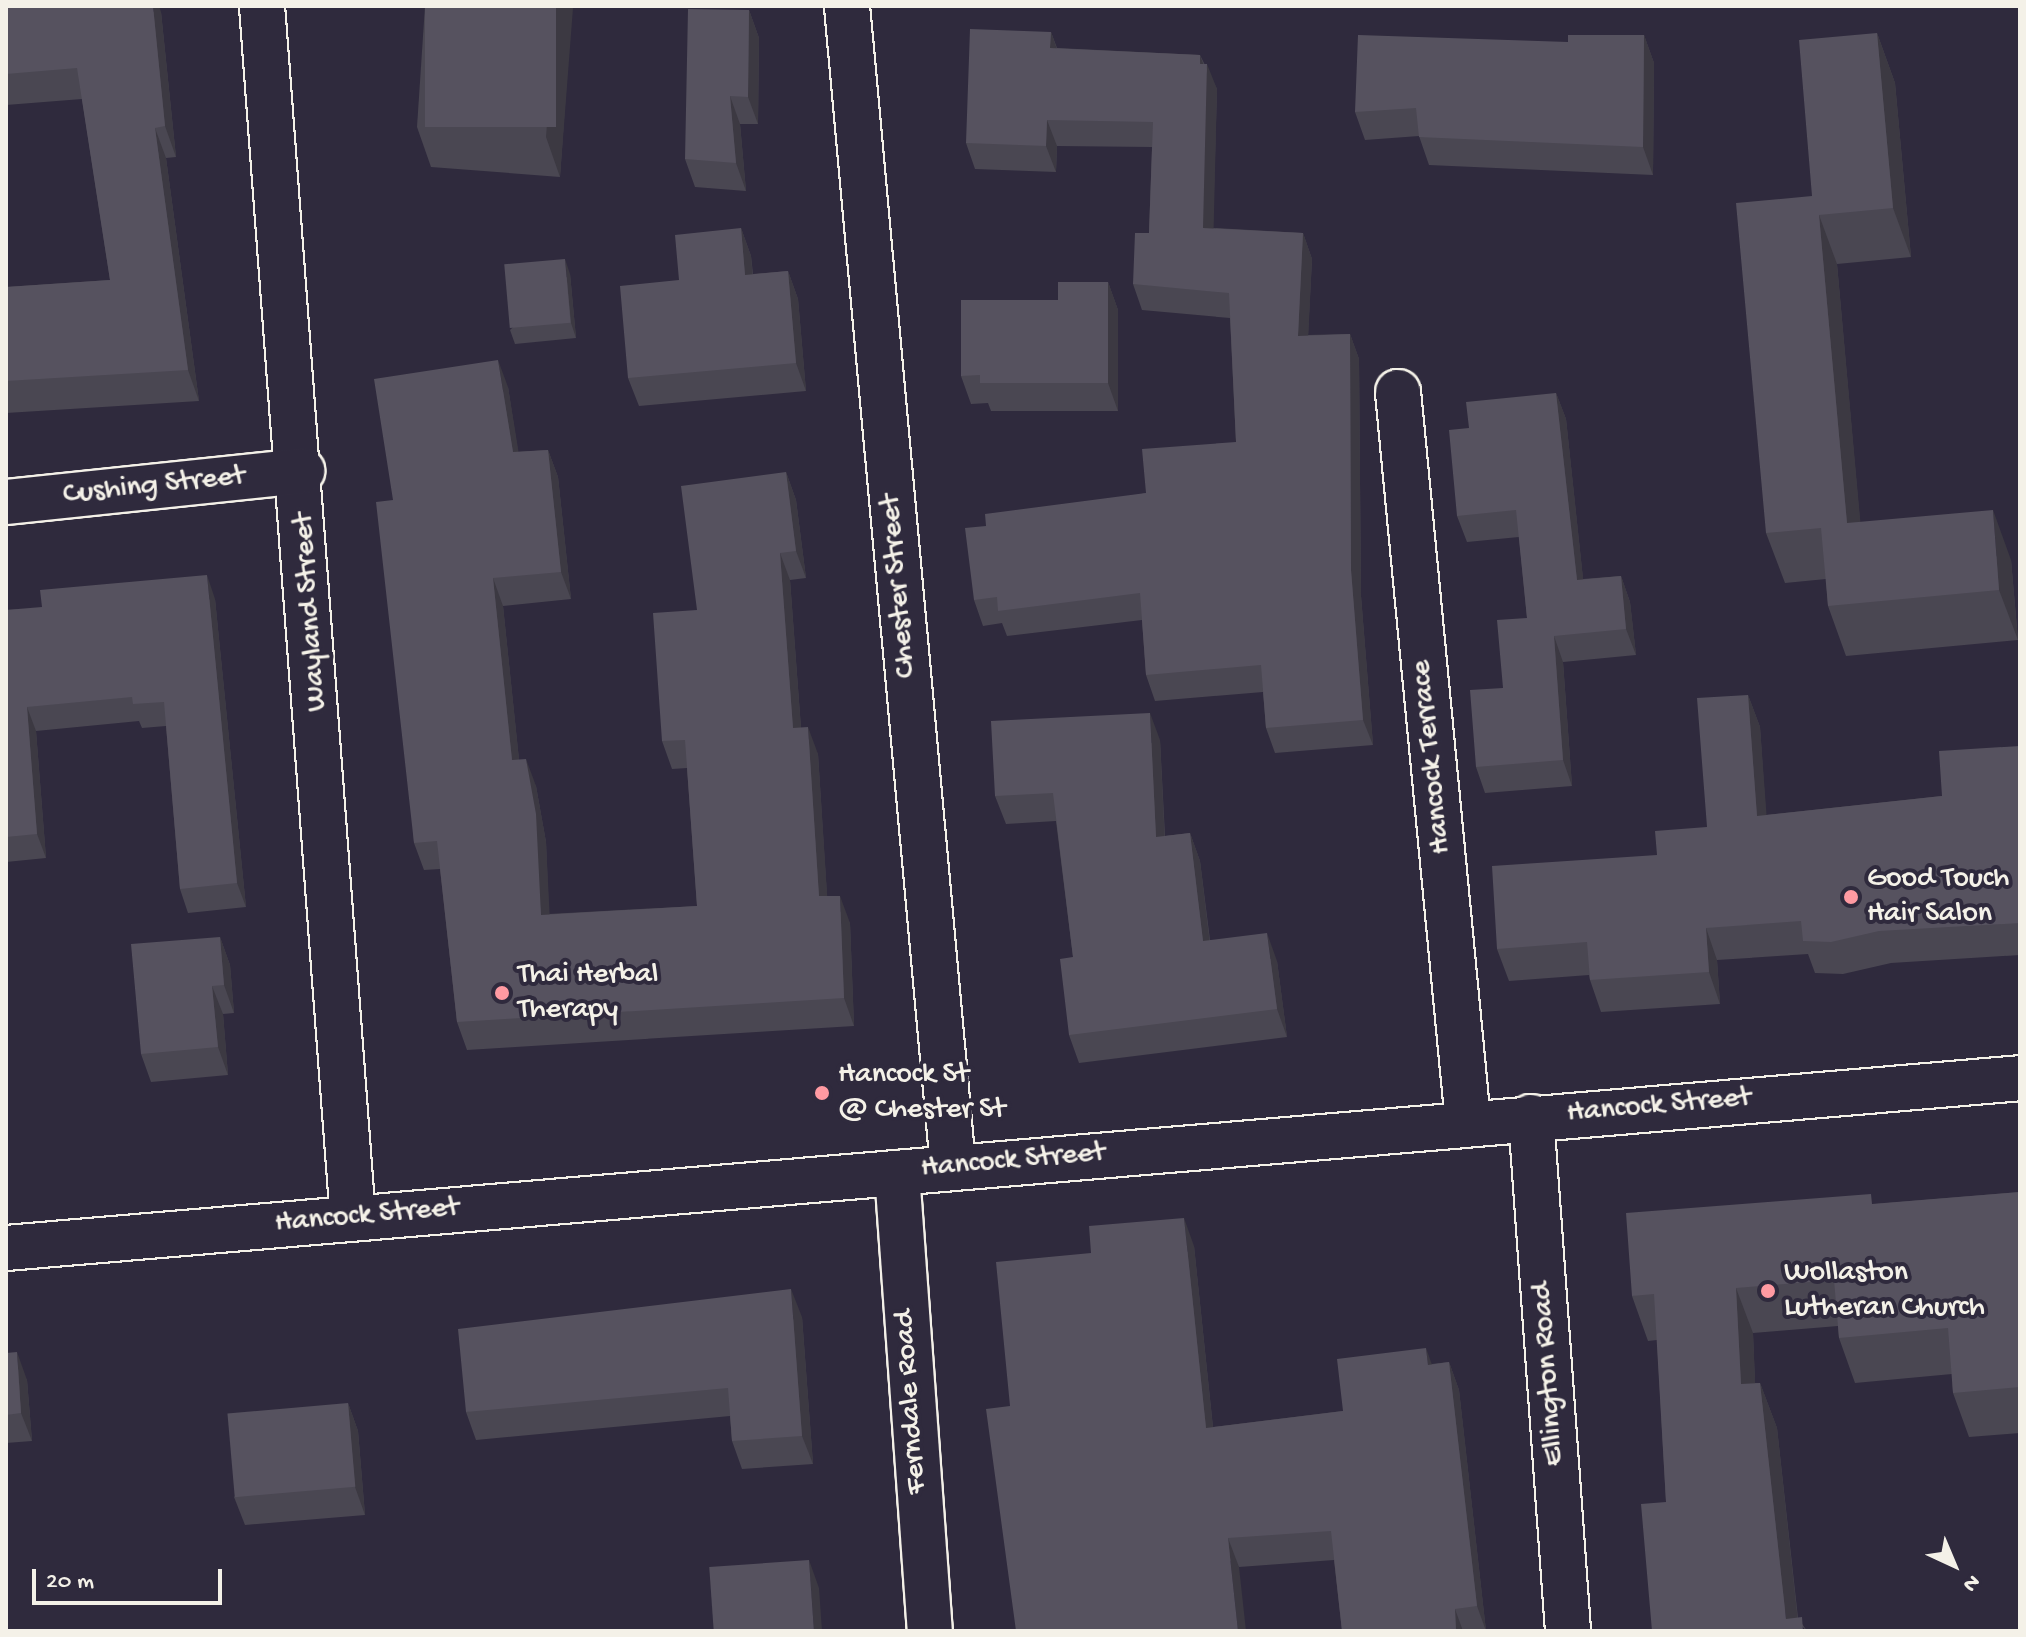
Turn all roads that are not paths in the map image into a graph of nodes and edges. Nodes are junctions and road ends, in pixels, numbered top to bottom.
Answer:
1 (262, 6) edge
2 (847, 6) edge
3 (1398, 392) dead end
4 (302, 471) junction
5 (6, 502) edge
6 (2020, 1078) edge
7 (1531, 1117) junction
8 (1468, 1122) junction
9 (953, 1167) junction
10 (897, 1173) junction
11 (353, 1219) junction
12 (6, 1248) edge
13 (930, 1631) edge
14 (1568, 1631) edge

1 - 4 street, Wayland Street
2 - 9 street, Chester Street
3 - 8 street, Hancock Terrace
4 - 5 street, Cushing Street
4 - 11 street, Wayland Street
6 - 7 street, Hancock Street
7 - 8 street, Hancock Street
7 - 14 street, Ellington Road
8 - 9 street, Hancock Street
9 - 10 street, Hancock Street
10 - 11 street, Hancock Street
10 - 13 street, Ferndale Road
11 - 12 street, Hancock Street

